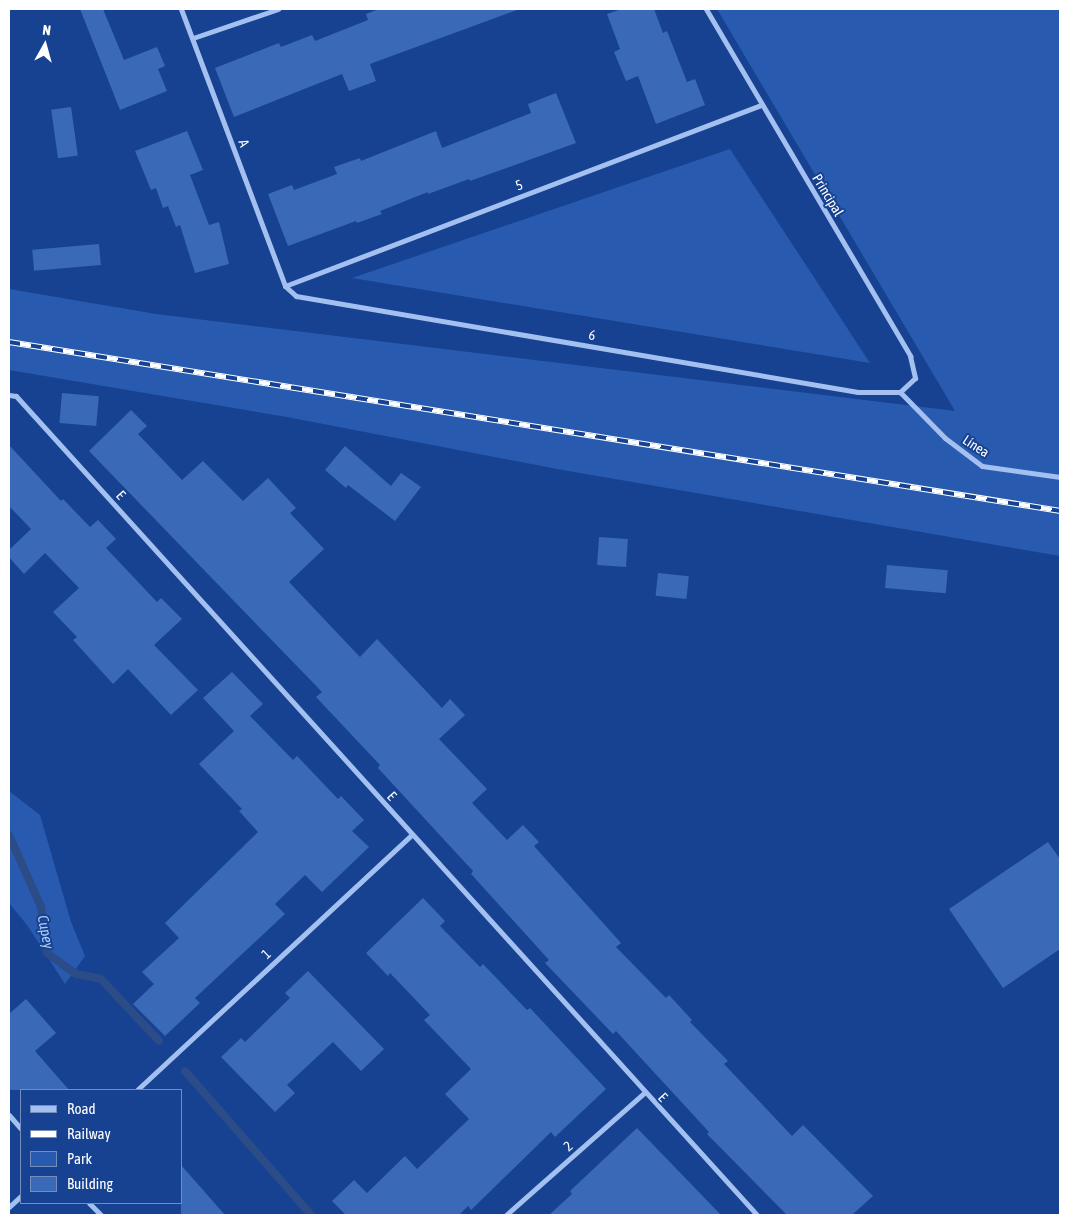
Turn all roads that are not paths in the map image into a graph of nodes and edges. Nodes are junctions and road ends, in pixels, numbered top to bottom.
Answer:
1 (181, 9) edge
2 (278, 9) edge
3 (706, 9) edge
4 (193, 38) junction
5 (761, 105) junction
6 (285, 286) junction
7 (900, 392) junction
8 (9, 395) edge
9 (1060, 477) edge
10 (411, 835) junction
11 (138, 1089) edge
12 (644, 1093) junction
13 (9, 1115) edge
14 (20, 1128) edge
15 (20, 1197) edge
16 (90, 1204) edge
17 (9, 1207) edge
18 (101, 1215) edge
19 (506, 1215) edge
20 (758, 1215) edge

1 - 4 street, A
2 - 4 street
3 - 5 street, Principal
4 - 6 street, A
5 - 6 street, 5
5 - 7 street, Principal
6 - 7 street, 6
7 - 9 street, Línea
8 - 10 street, E
10 - 11 street, 1
10 - 12 street, E
12 - 19 street, 2
12 - 20 street, E
13 - 14 street
15 - 17 street
16 - 18 street

